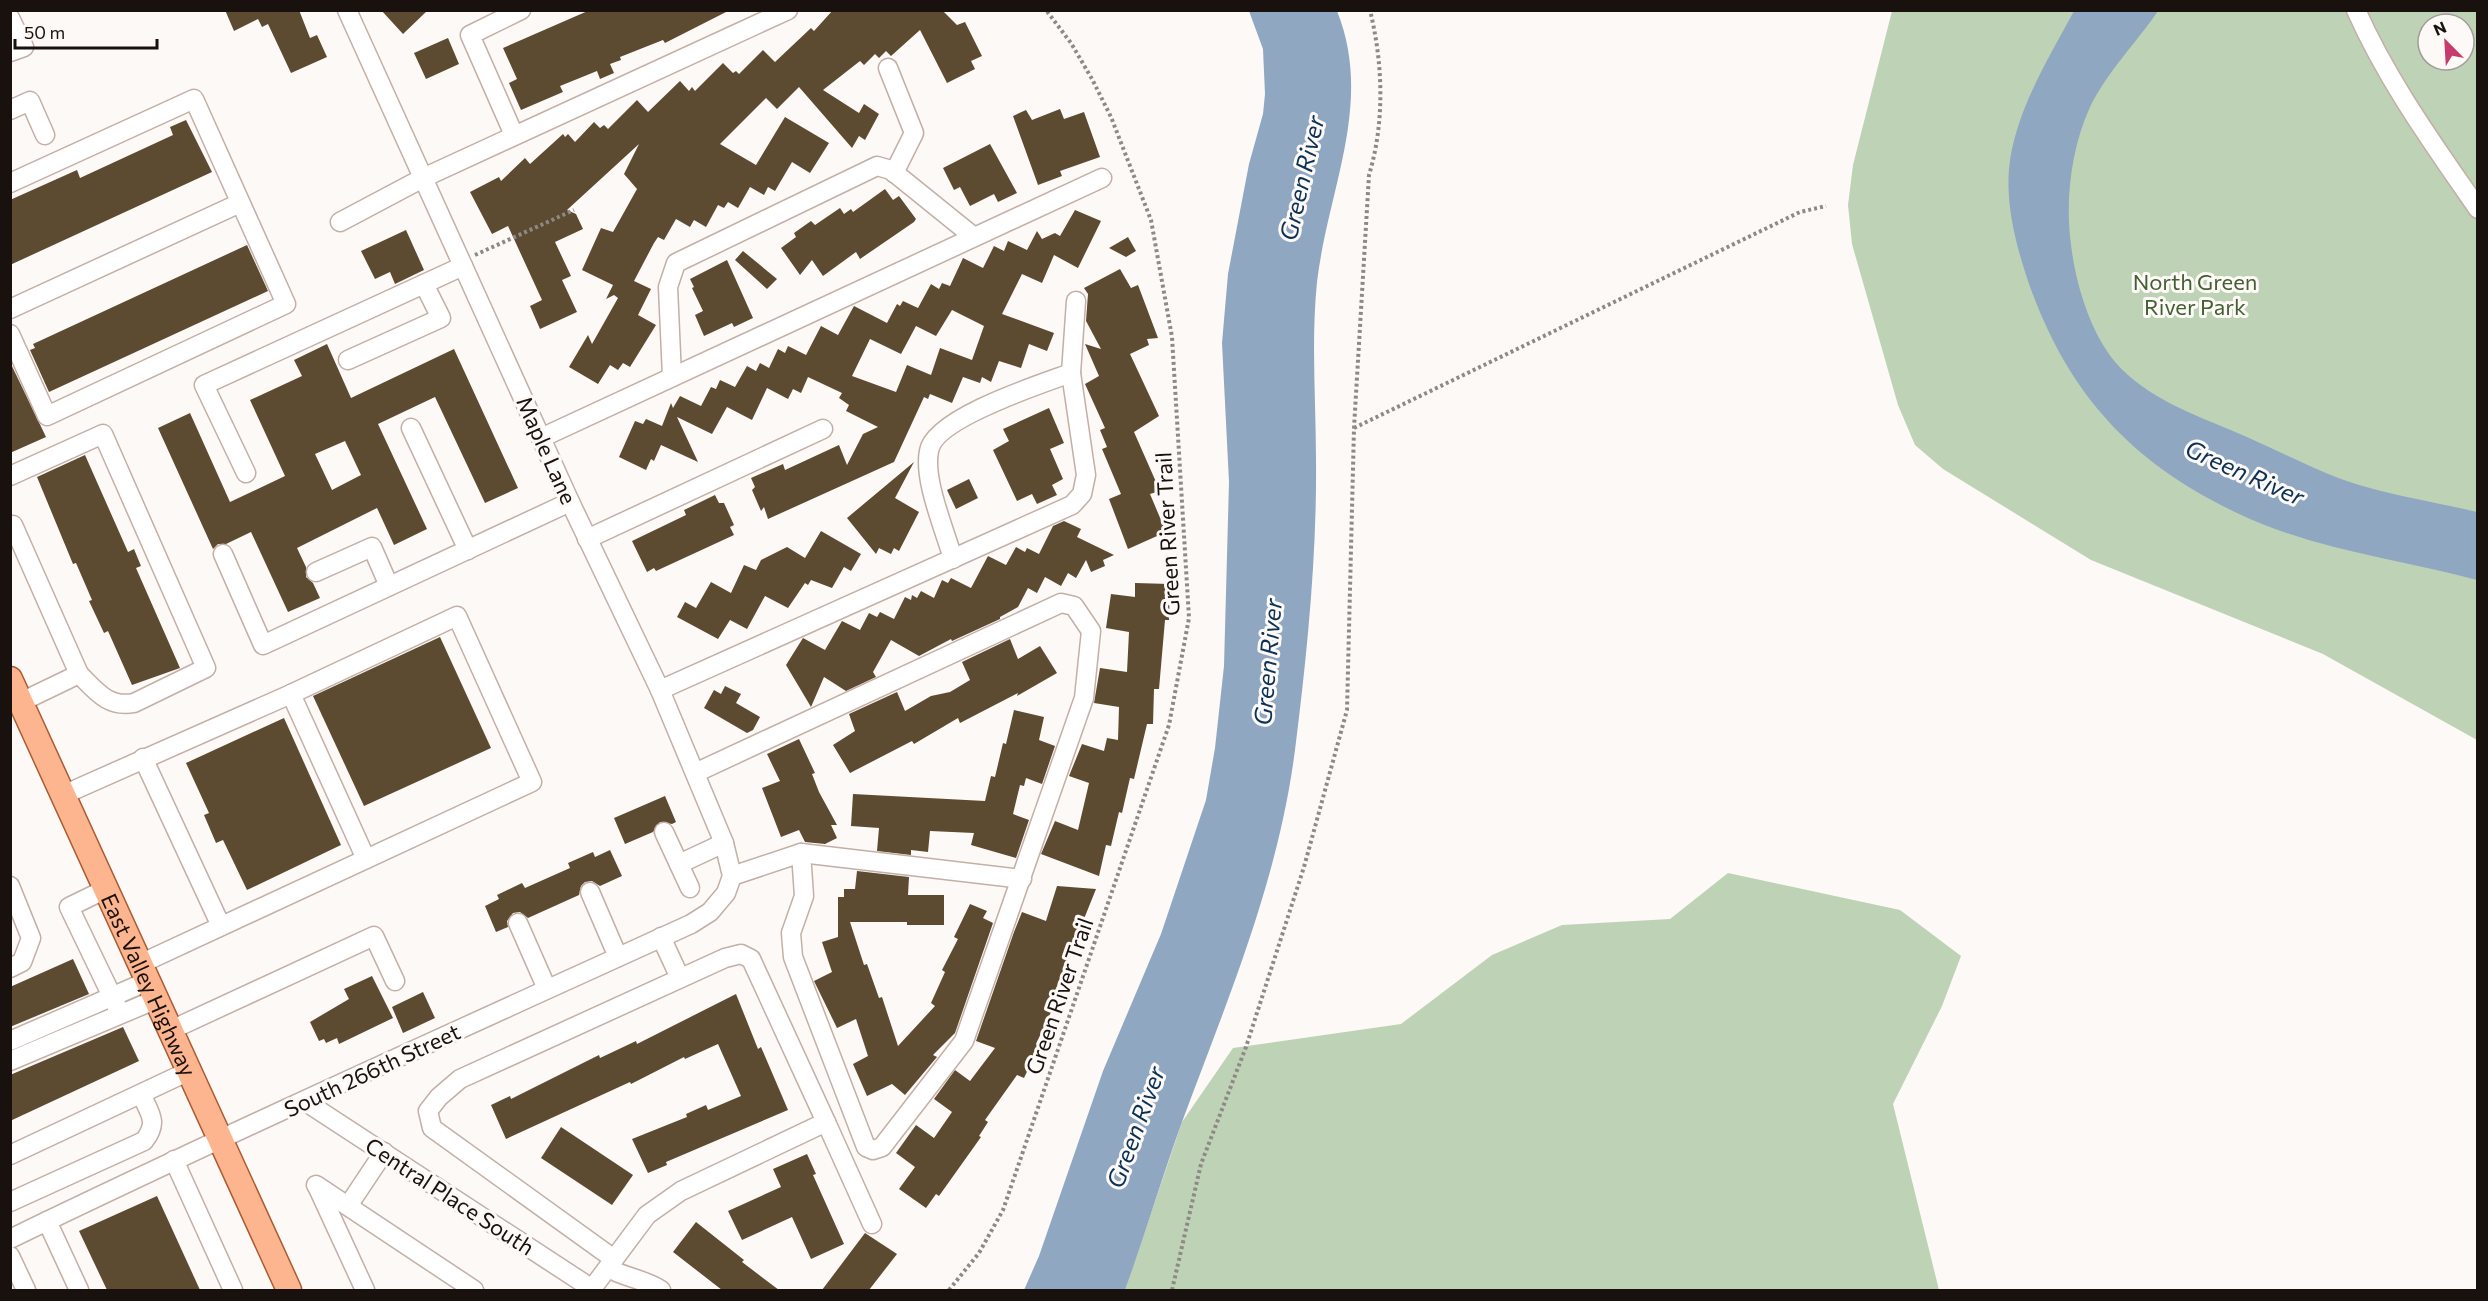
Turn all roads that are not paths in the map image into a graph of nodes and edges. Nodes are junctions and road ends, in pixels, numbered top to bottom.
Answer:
1 (347, 10) edge
2 (521, 10) edge
3 (788, 10) edge
4 (2356, 10) edge
5 (10, 18) edge
6 (10, 52) edge
7 (888, 68) dead end
8 (10, 110) edge
9 (45, 135) dead end
10 (514, 135) junction
11 (894, 172) junction
12 (423, 178) junction
13 (1102, 178) dead end
14 (10, 183) edge
15 (240, 203) junction
16 (2478, 210) edge
17 (340, 222) dead end
18 (974, 237) junction
19 (462, 264) junction
20 (424, 284) junction
21 (1076, 301) dead end
22 (10, 309) edge
23 (10, 334) edge
24 (348, 360) dead end
25 (1071, 373) junction
26 (672, 377) junction
27 (411, 428) dead end
28 (823, 429) dead end
29 (541, 438) junction
30 (246, 473) dead end
31 (10, 476) edge
32 (570, 502) junction
33 (11, 521) edge
34 (587, 539) junction
35 (468, 550) junction
36 (223, 554) dead end
37 (953, 559) junction
38 (316, 573) dead end
39 (389, 586) junction
40 (79, 674) junction
41 (10, 679) edge
42 (660, 690) junction
43 (291, 694) junction
44 (21, 702) junction
45 (143, 758) junction
46 (695, 773) junction
47 (63, 795) junction
48 (664, 832) dead end
49 (724, 843) junction
50 (801, 853) junction
51 (366, 859) junction
52 (679, 864) junction
53 (1022, 879) junction
54 (729, 884) junction
55 (10, 886) edge
56 (690, 888) dead end
57 (106, 889) junction
58 (590, 892) dead end
59 (518, 922) dead end
60 (221, 926) junction
61 (661, 937) junction
62 (618, 957) junction
63 (10, 968) edge
64 (680, 978) junction
65 (148, 981) junction
66 (395, 981) dead end
67 (547, 989) junction
68 (116, 1005) junction
69 (171, 1030) junction
70 (10, 1041) edge
71 (10, 1061) edge
72 (189, 1071) junction
73 (141, 1094) junction
74 (306, 1102) junction
75 (826, 1122) junction
76 (220, 1138) junction
77 (384, 1152) junction
78 (10, 1155) edge
79 (174, 1160) junction
80 (10, 1202) edge
81 (348, 1206) junction
82 (47, 1221) junction
83 (872, 1224) dead end
84 (10, 1239) edge
85 (10, 1256) edge
86 (611, 1263) junction
87 (26, 1290) edge
88 (79, 1290) edge
89 (233, 1290) edge
90 (289, 1290) edge
91 (365, 1290) edge
92 (474, 1290) edge
93 (592, 1290) edge
94 (661, 1290) edge

1 - 12 street, Maple Lane
2 - 10 street
3 - 10 street
4 - 16 street
5 - 6 street
7 - 11 street
8 - 9 street
10 - 12 street
11 - 18 street
11 - 26 street
12 - 17 street
12 - 19 street, Maple Lane
13 - 18 street
14 - 15 street
15 - 22 street
15 - 23 street
18 - 26 street
19 - 20 street
19 - 29 street, Maple Lane
20 - 24 street
20 - 30 street
21 - 25 street
25 - 37 street
25 - 37 street
26 - 29 street
27 - 35 street
28 - 34 street
29 - 32 street, Maple Lane
31 - 40 street
32 - 34 street, Maple Lane
32 - 35 street
33 - 40 street
34 - 42 street, Maple Lane
35 - 39 street
36 - 39 street
37 - 42 street
38 - 39 street
40 - 44 street
41 - 44 main road, East Valley Highway
42 - 46 street, Maple Lane
43 - 45 street
43 - 51 street
43 - 51 street
44 - 47 main road, East Valley Highway
45 - 47 street
45 - 60 street
46 - 49 street, Maple Lane
46 - 53 street
47 - 57 main road, East Valley Highway
48 - 52 street
49 - 52 street
49 - 54 street, Maple Lane
50 - 53 street
50 - 53 street
50 - 54 street
51 - 60 street
52 - 56 street
54 - 61 street, South 266th Street
55 - 63 street
57 - 65 main road, East Valley Highway
57 - 68 street
58 - 62 street
59 - 67 street
60 - 65 street
61 - 62 street, South 266th Street
61 - 64 street
62 - 67 street, South 266th Street
64 - 75 street
64 - 86 street
65 - 68 street
65 - 69 main road, East Valley Highway
66 - 69 street
67 - 74 street, South 266th Street
68 - 70 street
68 - 71 street
69 - 72 main road, East Valley Highway
72 - 73 street
72 - 76 main road, East Valley Highway
73 - 78 street
73 - 80 street
74 - 76 street, South 266th Street
74 - 77 street, Central Place South
75 - 83 street
75 - 86 street
76 - 79 street, South 266th Street
76 - 90 main road, East Valley Highway
77 - 81 street
77 - 93 street, Central Place South
79 - 82 street, South 266th Street
79 - 89 street
81 - 91 street
81 - 92 street
82 - 84 street, South 266th Street
82 - 88 street
85 - 87 street
86 - 93 street
86 - 94 street

